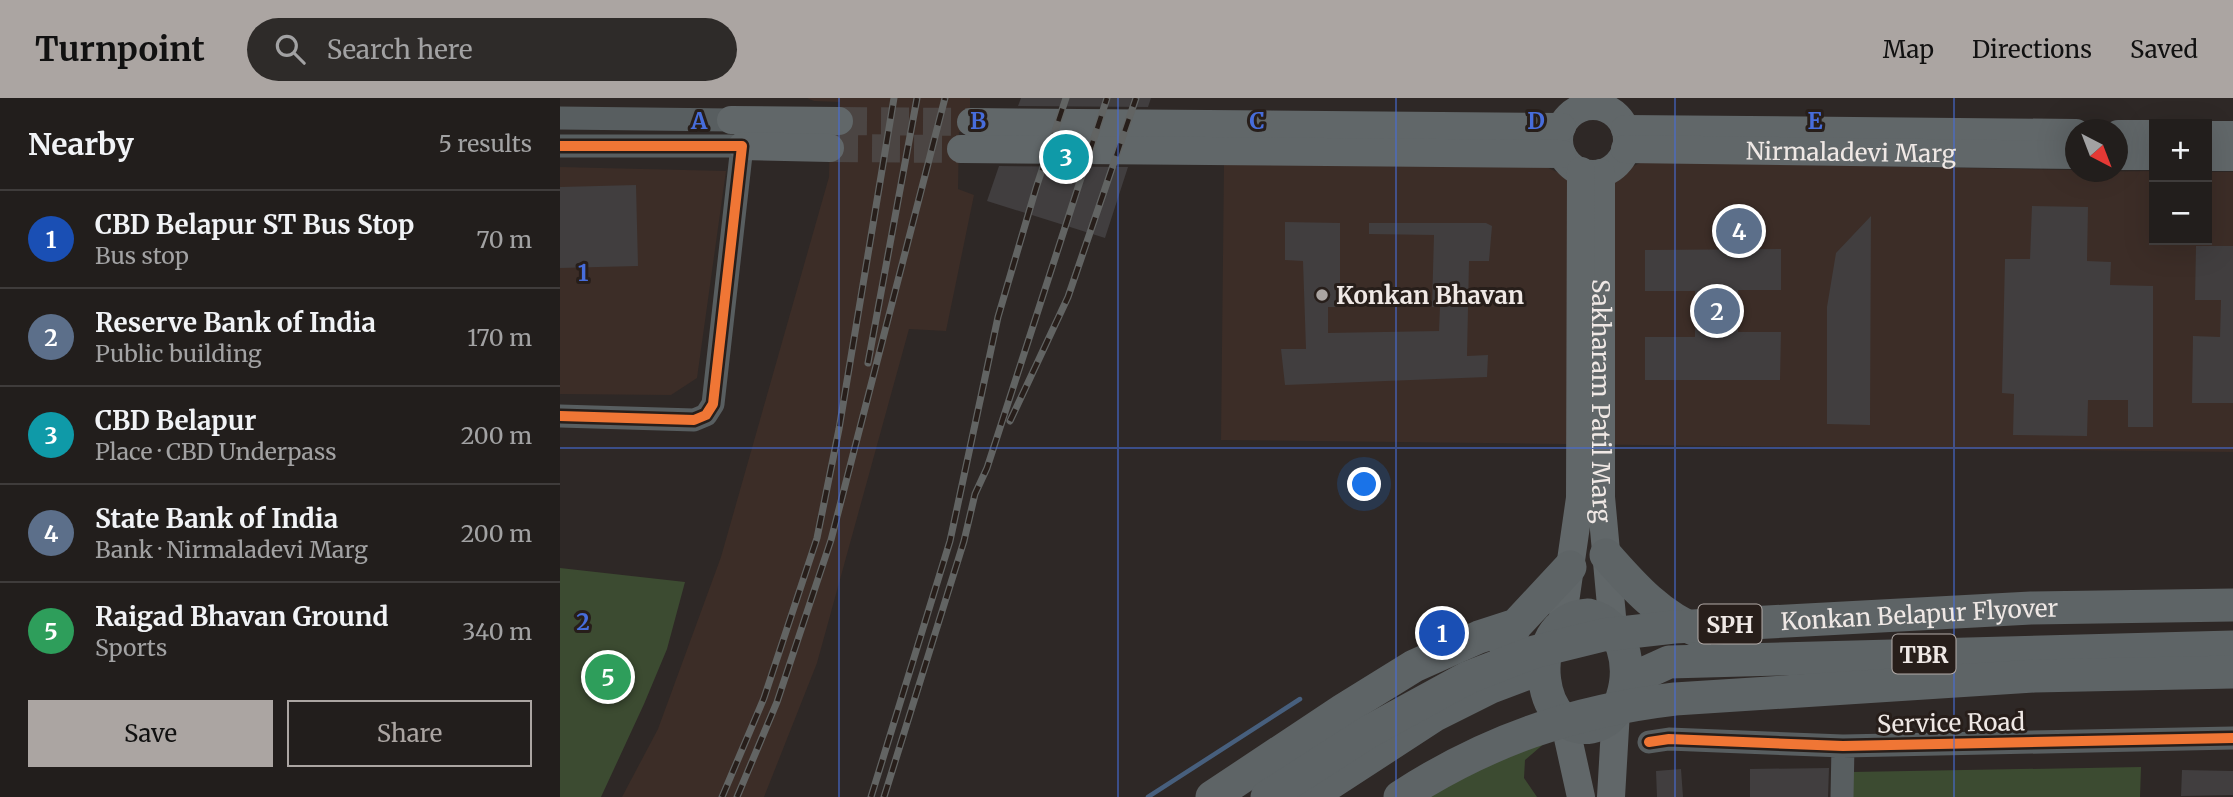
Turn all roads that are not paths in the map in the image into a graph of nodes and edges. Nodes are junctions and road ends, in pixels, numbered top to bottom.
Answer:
1 (1594, 103) edge
2 (744, 109) edge
3 (560, 118) edge
4 (839, 121) tunnel mouth
5 (971, 122) tunnel mouth
6 (2065, 133) edge
7 (2128, 134) edge
8 (2149, 134) edge
9 (2212, 135) edge
10 (2233, 135) edge
11 (1168, 137) junction
12 (1625, 139) junction
13 (560, 146) edge
14 (742, 146) junction
15 (830, 148) tunnel mouth
16 (961, 149) tunnel mouth
17 (2065, 155) edge
18 (1576, 156) junction
19 (2128, 156) edge
20 (2149, 156) edge
21 (2212, 157) edge
22 (2233, 157) edge
23 (560, 416) edge
24 (1606, 555) junction
25 (1570, 567) junction
26 (2233, 605) edge
27 (1564, 615) junction
28 (1614, 622) junction
29 (1516, 625) junction
30 (2233, 629) edge
31 (1731, 642) junction
32 (2233, 647) edge
33 (1544, 667) junction
34 (2233, 672) edge
35 (1491, 687) junction
36 (1620, 701) junction
37 (1557, 710) junction
38 (2233, 738) edge
39 (1659, 741) dead end
40 (1843, 746) junction
41 (1212, 797) edge
42 (1267, 797) edge
43 (1309, 797) edge
44 (1342, 797) edge
45 (1400, 797) edge
46 (1581, 797) edge
47 (1611, 797) edge
48 (1842, 797) edge

1 - 12 main road
1 - 18 main road
2 - 3 street
2 - 4 main road
2 - 14 main road
5 - 11 main road
6 - 12 main road, Nirmaladevi Marg
7 - 8 main road
9 - 10 main road
11 - 16 main road
11 - 18 main road
12 - 17 main road, Nirmaladevi Marg
12 - 18 main road
13 - 14 street
14 - 15 main road
14 - 23 street
18 - 24 main road, Sakharam Patil Marg
18 - 25 main road, Sakharam Patil Marg
19 - 20 main road
21 - 22 main road
24 - 28 main road, Sakharam Patil Marg
24 - 31 highway
25 - 27 main road, Sakharam Patil Marg
25 - 29 highway
26 - 42 highway, Konkan Belapur Flyover / SPH, bridge
27 - 28 highway, TBR
27 - 33 highway
28 - 31 highway, TBR
28 - 36 highway
29 - 35 highway
29 - 41 highway
30 - 31 highway, TBR
32 - 36 highway, TBR
33 - 35 highway
33 - 37 highway
34 - 45 highway, bridge
35 - 43 highway
36 - 37 highway, TBR
36 - 47 main road
37 - 44 highway
37 - 46 main road
38 - 40 street, Service Road
39 - 40 street, Service Road
40 - 48 street

